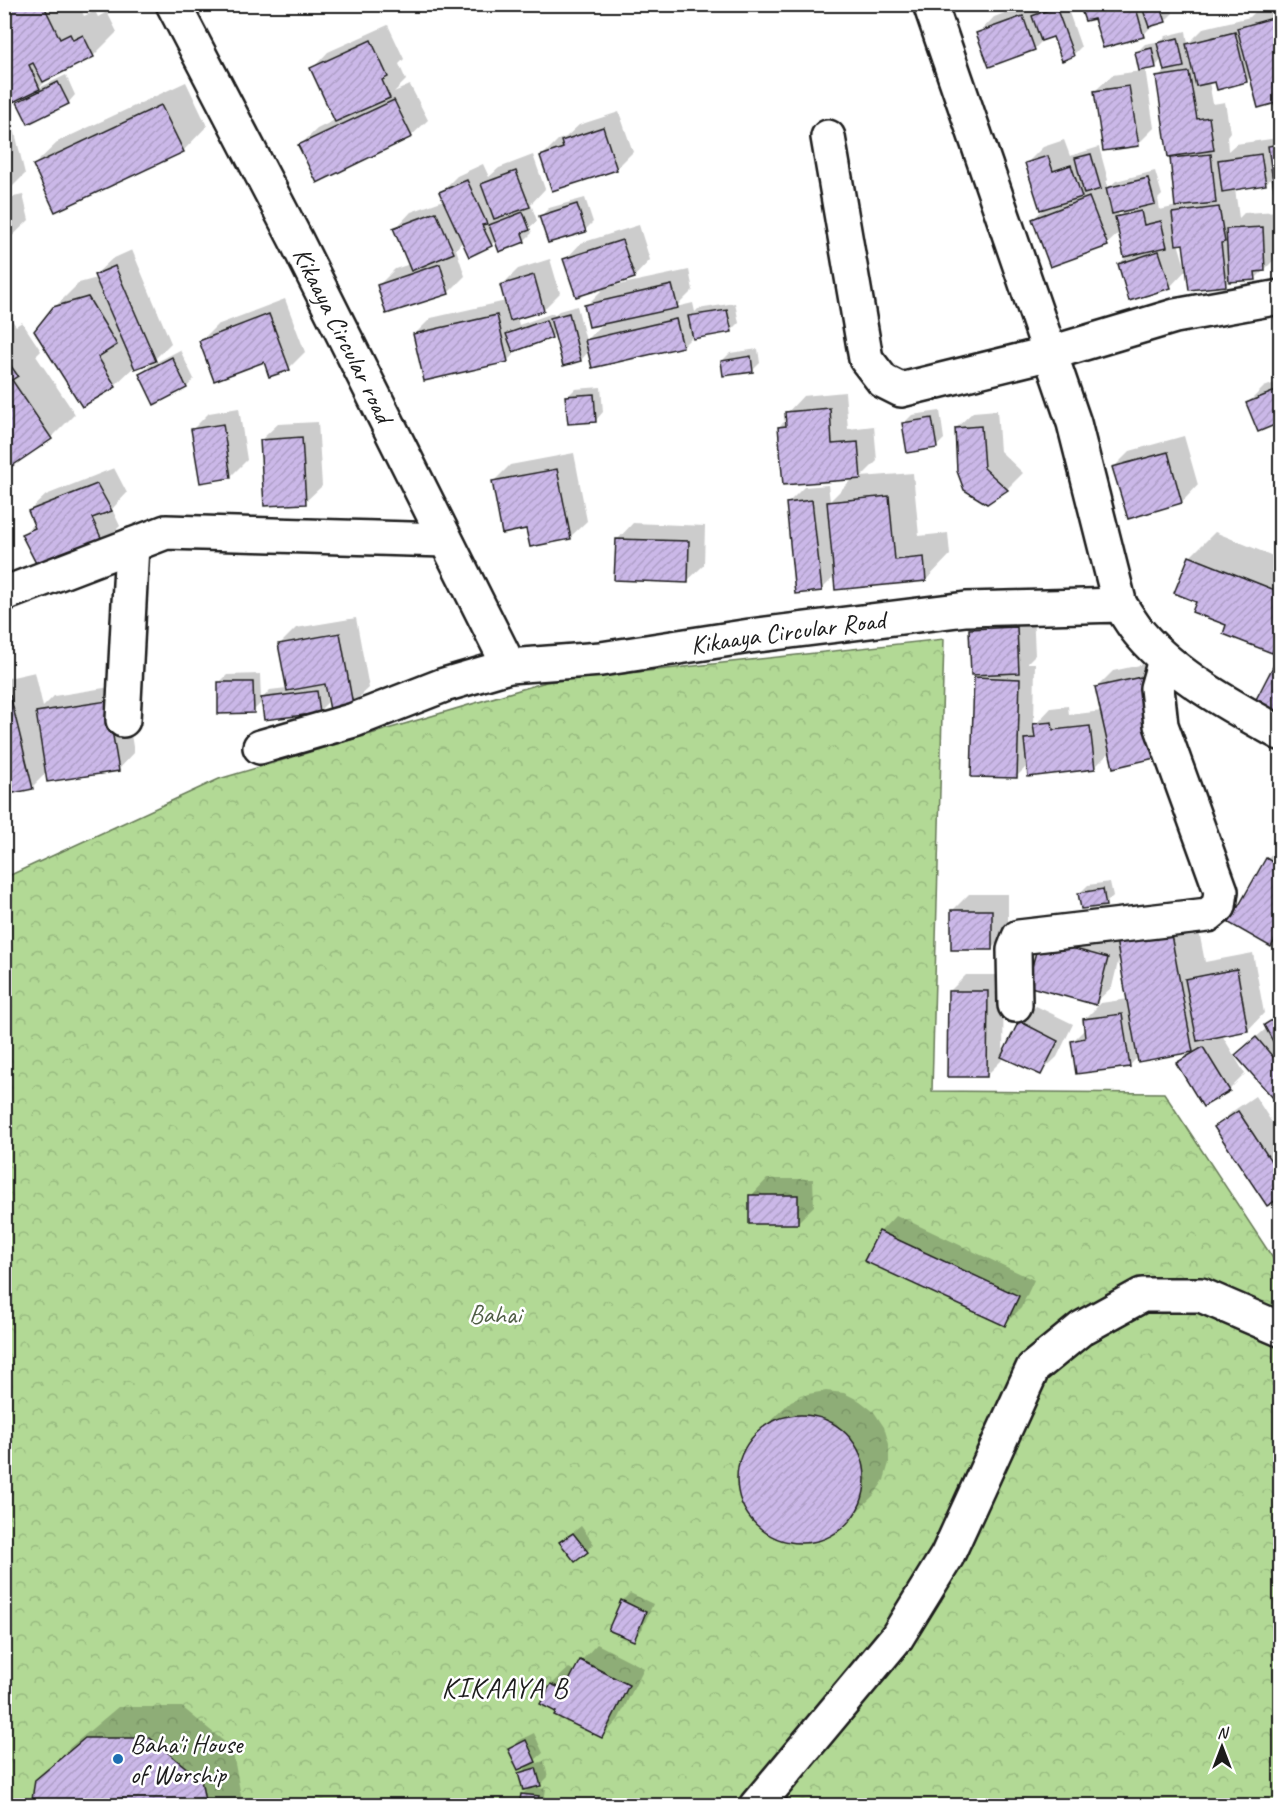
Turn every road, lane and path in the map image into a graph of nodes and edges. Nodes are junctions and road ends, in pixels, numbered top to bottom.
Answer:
1 (173, 4) edge
2 (930, 4) edge
3 (828, 137) dead end
4 (1281, 297) edge
5 (1051, 353) junction
6 (445, 540) junction
7 (132, 545) junction
8 (4, 594) edge
9 (1120, 605) junction
10 (1165, 660) junction
11 (508, 666) junction
12 (123, 720) dead end
13 (1281, 733) edge
14 (260, 747) dead end
15 (1015, 1005) dead end
16 (1281, 1329) edge
17 (756, 1806) edge

1 - 6 street, Kikaaya Circular road
2 - 5 street
3 - 5 street
4 - 5 street
5 - 9 street
6 - 7 street
6 - 11 street, Kikaaya Circular road
7 - 8 street
7 - 12 street
9 - 10 street
9 - 11 street, Kikaaya Circular Road
10 - 13 street
10 - 15 street
11 - 14 street, Kikaaya Circular Road
16 - 17 street

